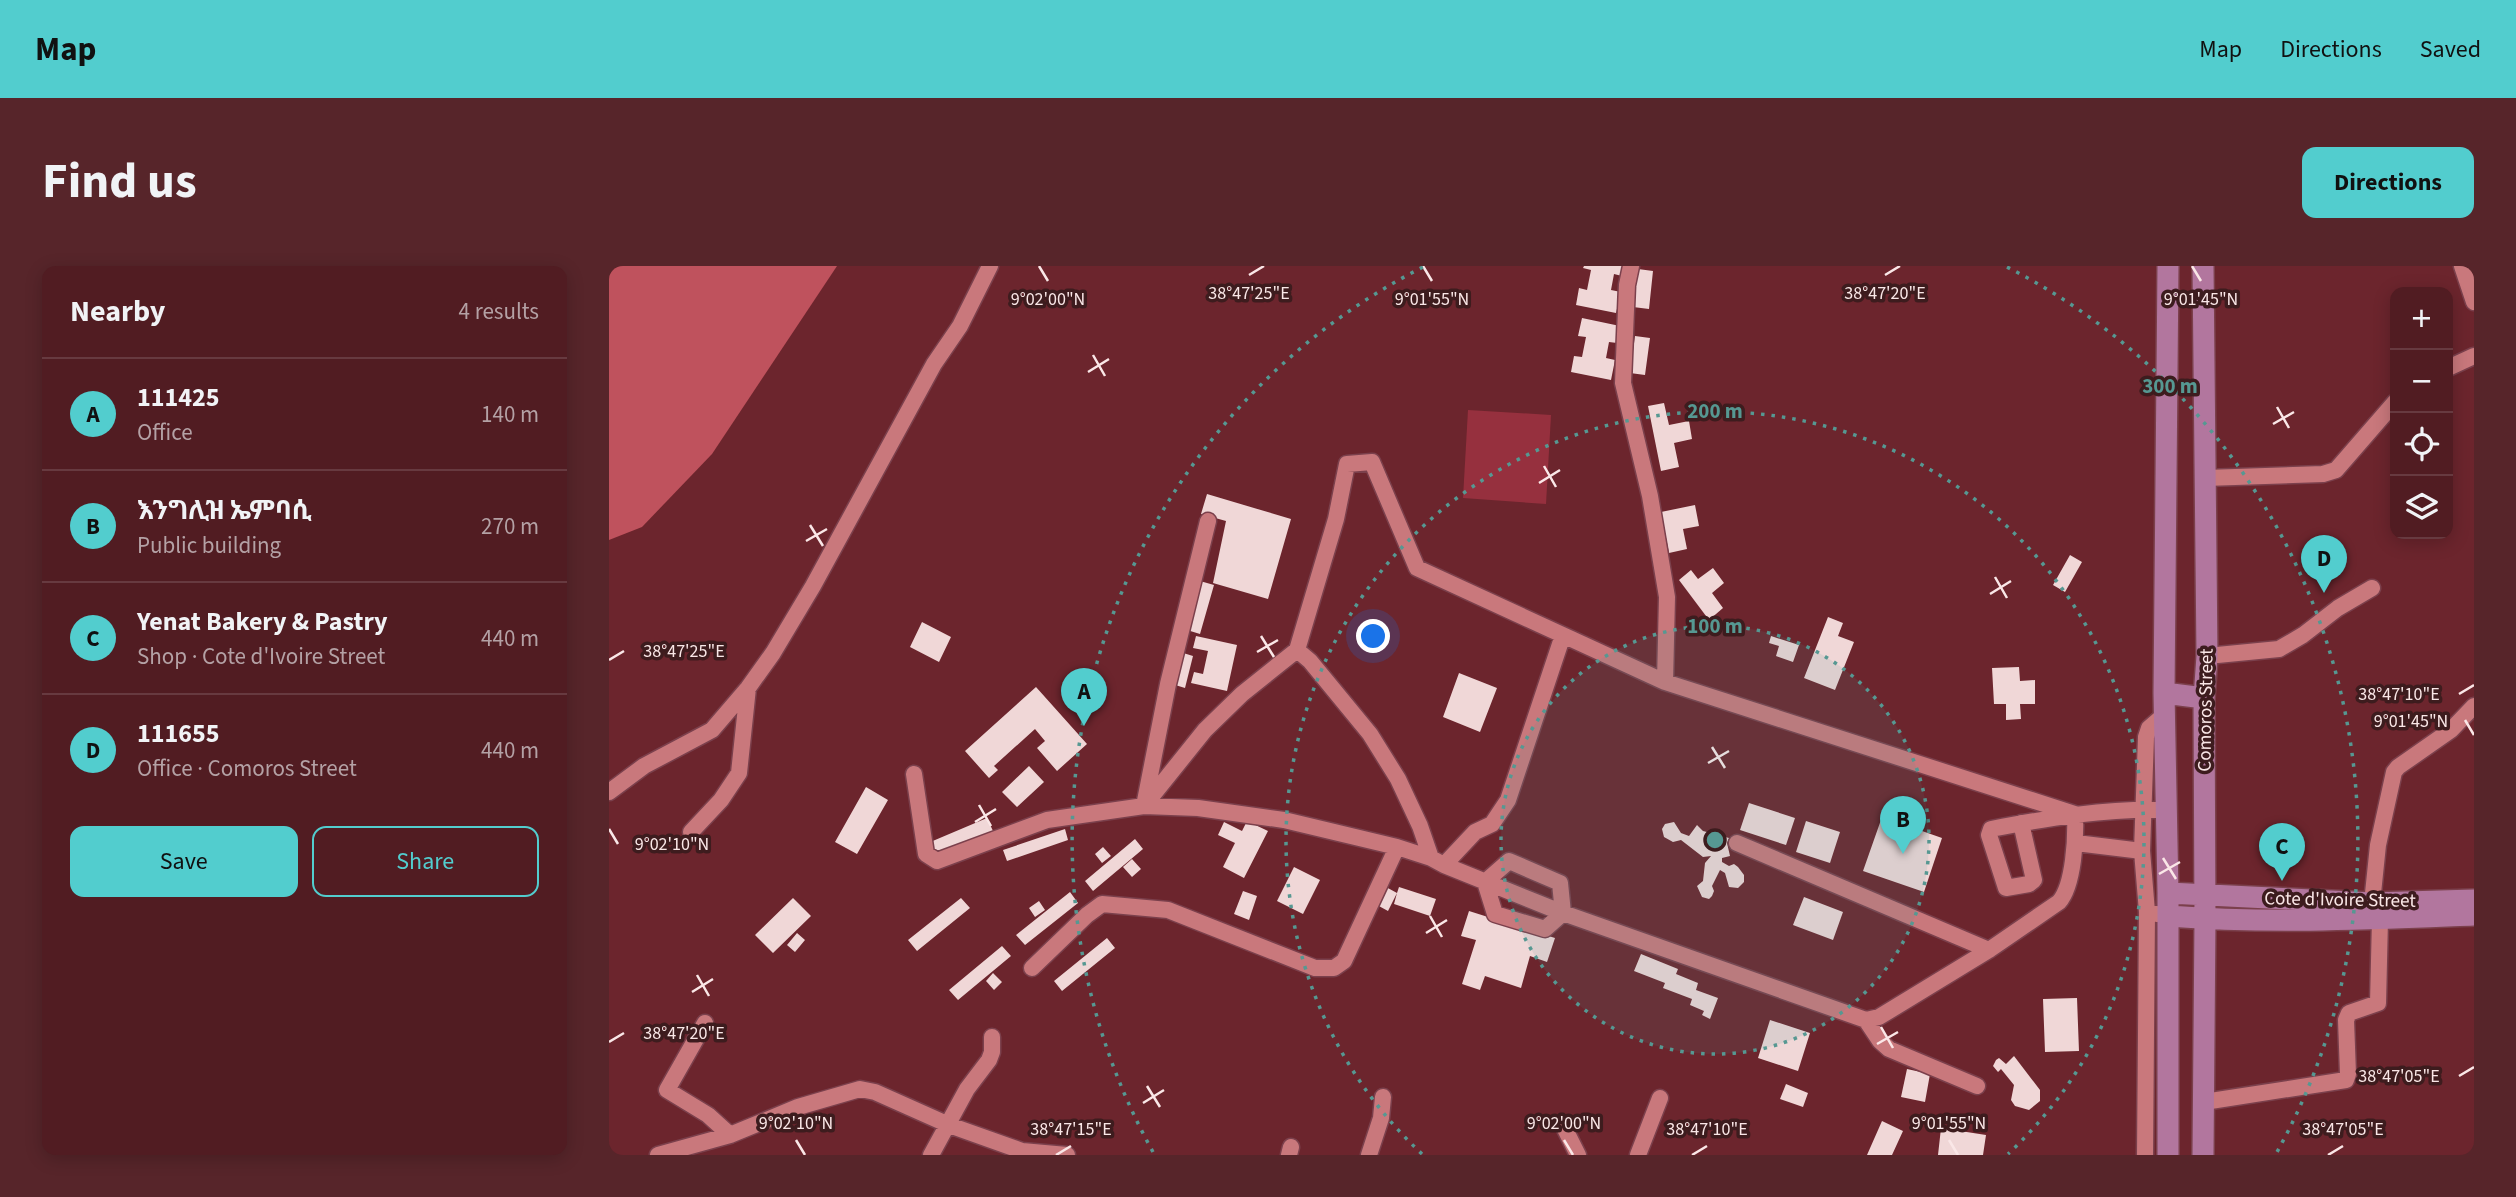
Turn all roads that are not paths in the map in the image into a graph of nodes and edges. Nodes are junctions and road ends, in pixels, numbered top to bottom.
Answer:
1 (991, 266) edge
2 (1630, 266) edge
3 (2168, 266) edge
4 (2203, 266) edge
5 (2462, 266) edge
6 (2474, 302) edge
7 (2474, 356) edge
8 (2453, 366) edge
9 (2390, 408) edge
10 (2205, 478) junction
11 (1208, 521) dead end
12 (2372, 588) dead end
13 (1563, 635) junction
14 (1297, 650) junction
15 (2207, 656) junction
16 (1665, 682) junction
17 (748, 688) junction
18 (2204, 698) junction
19 (2164, 704) junction
20 (2474, 706) edge
21 (914, 774) dead end
22 (609, 792) edge
23 (1144, 806) junction
24 (2143, 809) junction
25 (2166, 810) junction
26 (2075, 814) junction
27 (2021, 823) dead end
28 (691, 832) dead end
29 (1737, 843) dead end
30 (2077, 844) junction
31 (1397, 847) junction
32 (2142, 851) junction
33 (1438, 861) junction
34 (1485, 882) junction
35 (2168, 893) junction
36 (2205, 897) junction
37 (2474, 900) edge
38 (2376, 911) junction
39 (1563, 914) junction
40 (2157, 914) junction
41 (2474, 915) edge
42 (2206, 919) junction
43 (1989, 950) junction
44 (1033, 968) dead end
45 (1866, 1020) junction
46 (705, 1023) dead end
47 (992, 1037) dead end
48 (1977, 1086) dead end
49 (1383, 1097) dead end
50 (1660, 1098) dead end
51 (2204, 1102) junction
52 (949, 1125) junction
53 (1565, 1129) dead end
54 (730, 1135) junction
55 (657, 1155) edge
56 (931, 1155) edge
57 (1067, 1155) edge
58 (1369, 1155) edge
59 (1578, 1155) edge
60 (1638, 1155) edge
61 (2145, 1155) edge
62 (2168, 1155) edge
63 (2203, 1155) edge

1 - 17 street
2 - 16 street
3 - 19 main road, Comoros Street
4 - 10 main road, Comoros Street
5 - 6 street
7 - 8 street
9 - 10 street
10 - 15 main road, Comoros Street
11 - 23 street
12 - 15 street
13 - 14 street
13 - 16 street
13 - 33 street
14 - 23 street
14 - 33 street
15 - 18 main road, Comoros Street
16 - 26 street
17 - 22 street
17 - 28 street
18 - 19 main road
18 - 36 main road, Comoros Street
19 - 24 street
19 - 25 main road, Comoros Street
20 - 38 street
21 - 23 street
23 - 31 street
24 - 25 street
24 - 26 street
24 - 32 street
25 - 35 main road, Comoros Street
26 - 27 street
26 - 30 street
29 - 43 street
30 - 32 street
30 - 43 street
31 - 33 street
31 - 44 street
32 - 40 street
33 - 34 street
34 - 39 street
34 - 39 street
34 - 39 street
35 - 36 main road, Cote d'Ivoire Street
35 - 40 main road, Comoros Street
36 - 38 main road, Cote d'Ivoire Street
36 - 42 main road, Comoros Street
37 - 38 main road, Cote d'Ivoire Street
38 - 41 main road, Cote d'Ivoire Street
38 - 42 main road, Cote d'Ivoire Street
38 - 51 street
39 - 45 street
40 - 42 main road, Cote d'Ivoire Street
40 - 61 street
40 - 62 main road, Comoros Street
42 - 51 main road, Comoros Street
43 - 45 street
45 - 48 street
46 - 54 street
47 - 52 street
49 - 58 street
50 - 60 street
51 - 63 main road, Comoros Street
52 - 54 street
52 - 56 street
52 - 57 street
53 - 59 street
54 - 55 street

